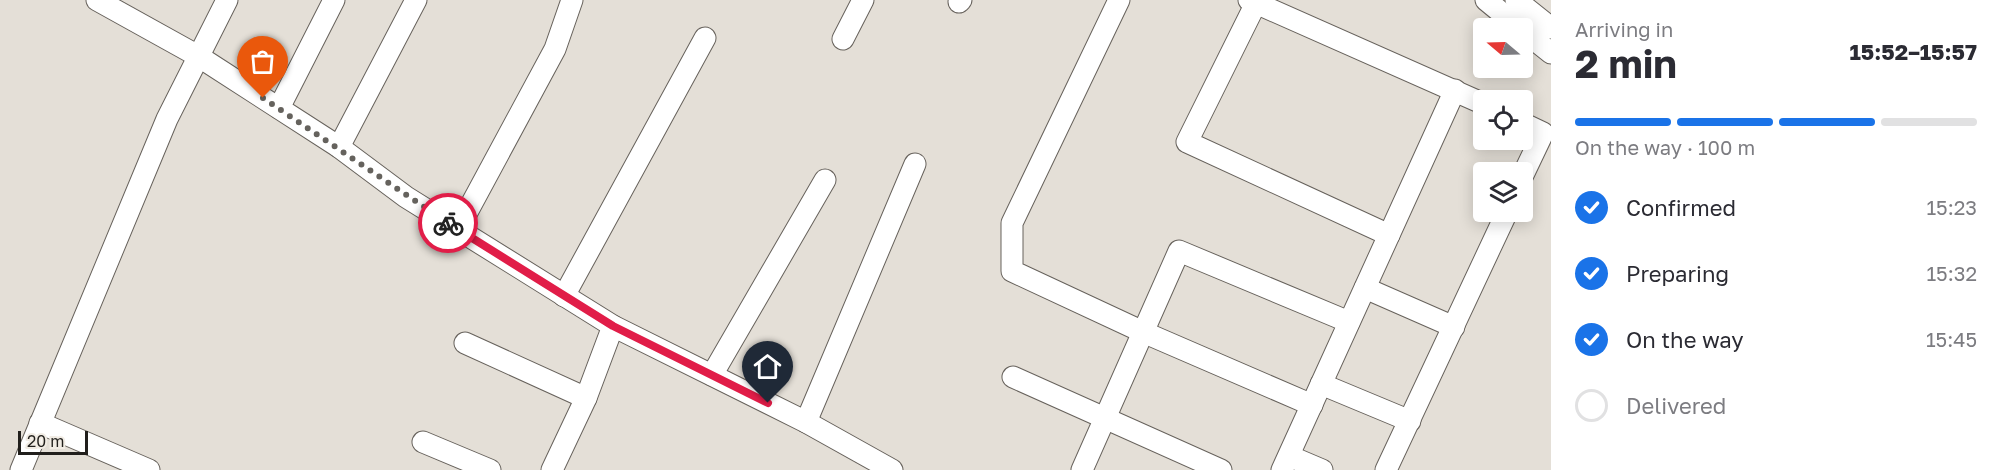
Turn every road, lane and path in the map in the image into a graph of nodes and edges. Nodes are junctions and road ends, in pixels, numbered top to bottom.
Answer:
1 (97, 0) edge
2 (226, 0) edge
3 (334, 0) edge
4 (417, 0) edge
5 (572, 0) edge
6 (862, 0) edge
7 (1119, 0) edge
8 (1486, 0) edge
9 (1516, 0) edge
10 (1253, 2) edge
11 (1508, 18) edge
12 (1551, 28) edge
13 (705, 38) dead end
14 (843, 39) dead end
15 (1533, 39) edge
16 (1551, 53) edge
17 (198, 56) junction
18 (1455, 90) junction
19 (1473, 99) edge
20 (279, 108) junction
21 (1547, 127) edge
22 (339, 147) junction
23 (1530, 162) edge
24 (915, 164) dead end
25 (825, 180) dead end
26 (1502, 222) edge
27 (458, 229) junction
28 (1389, 235) junction
29 (1365, 288) junction
30 (564, 296) junction
31 (1349, 322) junction
32 (613, 326) junction
33 (1454, 327) junction
34 (1143, 332) junction
35 (465, 343) dead end
36 (712, 375) junction
37 (1013, 377) dead end
38 (1322, 384) junction
39 (586, 398) junction
40 (1312, 405) junction
41 (1106, 419) junction
42 (1410, 421) junction
43 (806, 422) junction
44 (40, 423) junction
45 (423, 442) dead end
46 (1286, 463) edge
47 (21, 470) edge
48 (149, 470) edge
49 (490, 470) edge
50 (552, 470) edge
51 (892, 470) edge
52 (1082, 470) edge
53 (1221, 470) edge
54 (1322, 470) edge
55 (1386, 470) edge

1 - 17 street
2 - 17 street
3 - 20 street
4 - 22 street
5 - 27 street
6 - 14 street
7 - 34 street
8 - 11 street
9 - 12 street
10 - 18 street
10 - 28 street
13 - 30 street
15 - 16 street
17 - 20 street
17 - 44 street
18 - 19 street
18 - 28 street
20 - 22 street
21 - 23 street
22 - 27 street
24 - 43 street
25 - 36 street
26 - 33 street
27 - 30 street
28 - 29 street
29 - 31 street
29 - 33 street
30 - 32 street
31 - 34 street
31 - 38 street
32 - 36 street
32 - 39 street
33 - 42 street
34 - 40 street
34 - 41 street
35 - 39 street
36 - 43 street
37 - 41 street
38 - 40 street
38 - 42 street
39 - 50 street
40 - 46 street
41 - 52 street
41 - 53 street
42 - 55 street
43 - 51 street
44 - 47 street
44 - 48 street
45 - 49 street
46 - 54 street

